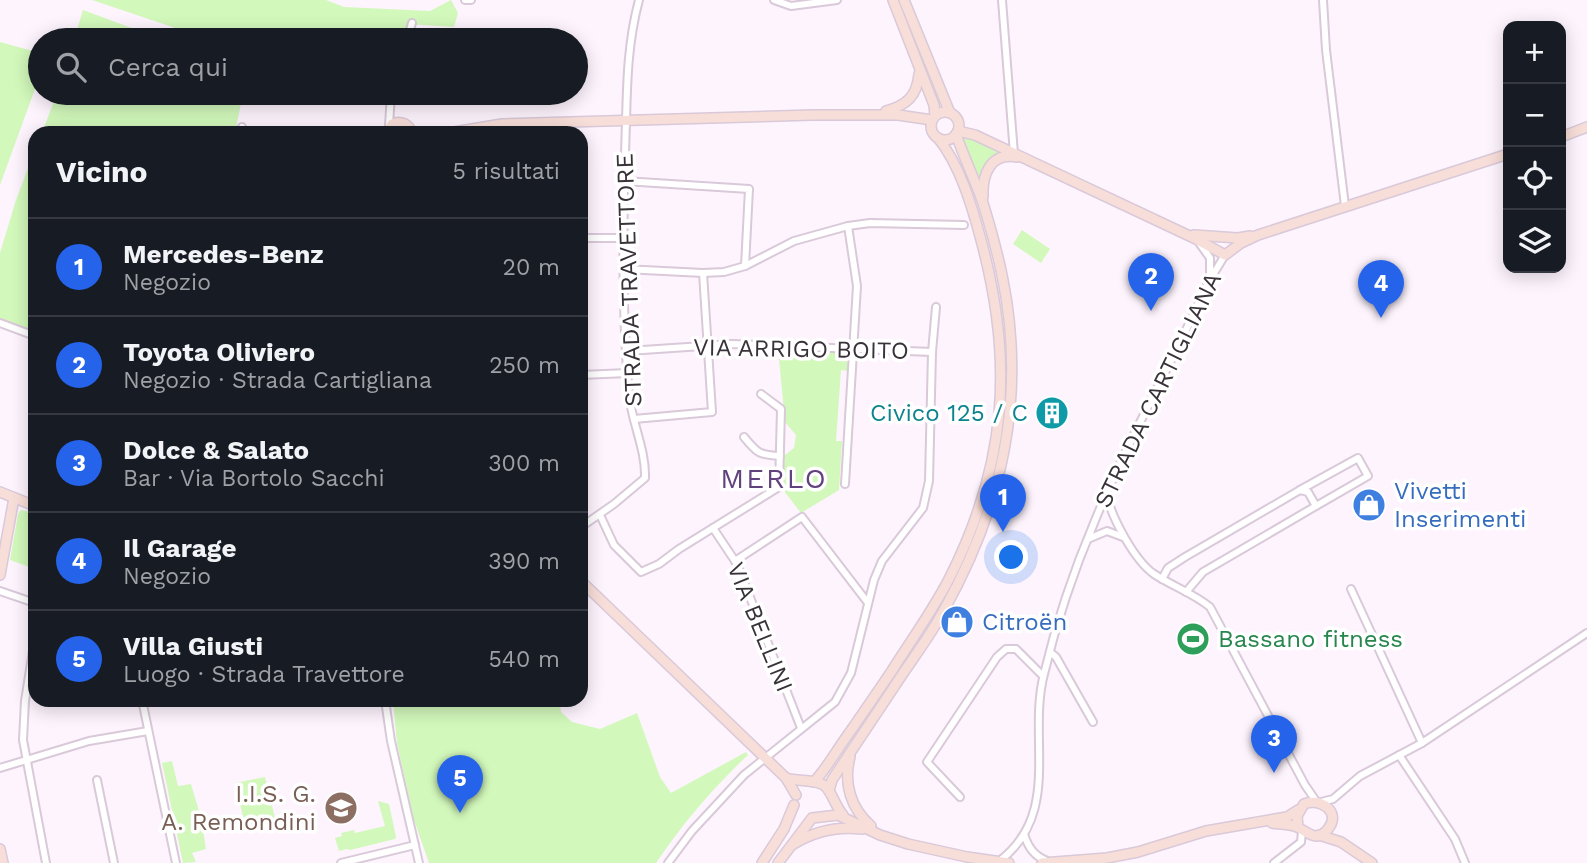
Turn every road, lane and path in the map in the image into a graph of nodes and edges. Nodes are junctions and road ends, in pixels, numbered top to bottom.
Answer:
1 (465, 0) edge
2 (471, 0) edge
3 (639, 0) edge
4 (774, 0) edge
5 (837, 0) edge
6 (893, 0) edge
7 (904, 0) edge
8 (1002, 0) edge
9 (1323, 0) edge
10 (412, 23) dead end
11 (411, 28) edge
12 (919, 68) junction
13 (390, 105) edge
14 (391, 105) edge
15 (950, 113) junction
16 (877, 114) junction
17 (626, 121) junction
18 (404, 123) junction
19 (388, 126) edge
20 (393, 126) edge
21 (407, 126) edge
22 (490, 126) edge
23 (934, 126) junction
24 (1587, 127) edge
25 (957, 129) junction
26 (1566, 135) edge
27 (1018, 156) junction
28 (1503, 156) edge
29 (624, 181) junction
30 (983, 205) junction
31 (1345, 206) junction
32 (964, 225) dead end
33 (848, 226) junction
34 (1184, 233) junction
35 (1258, 235) junction
36 (588, 238) edge
37 (624, 238) junction
38 (1196, 239) junction
39 (1225, 255) junction
40 (745, 266) junction
41 (624, 269) junction
42 (703, 273) junction
43 (1208, 284) junction
44 (936, 307) dead end
45 (0, 323) edge
46 (28, 334) edge
47 (708, 345) junction
48 (853, 349) junction
49 (628, 351) junction
50 (933, 352) junction
51 (628, 373) junction
52 (588, 375) edge
53 (761, 394) dead end
54 (634, 419) junction
55 (744, 436) dead end
56 (780, 456) junction
57 (845, 484) dead end
58 (1300, 490) junction
59 (0, 492) edge
60 (1107, 492) junction
61 (14, 498) junction
62 (28, 503) edge
63 (1316, 506) junction
64 (600, 515) junction
65 (1096, 516) junction
66 (588, 523) edge
67 (1117, 523) junction
68 (713, 528) junction
69 (1112, 531) junction
70 (1125, 538) junction
71 (1088, 539) junction
72 (1, 554) edge
73 (735, 561) junction
74 (0, 575) edge
75 (1162, 579) junction
76 (588, 588) edge
77 (1351, 589) dead end
78 (0, 590) edge
79 (1186, 592) junction
80 (28, 600) edge
81 (868, 603) junction
82 (1587, 633) edge
83 (1050, 652) junction
84 (1043, 676) junction
85 (28, 684) edge
86 (143, 707) edge
87 (386, 707) edge
88 (1093, 722) dead end
89 (801, 728) junction
90 (148, 731) junction
91 (1422, 743) junction
92 (852, 752) junction
93 (1399, 755) junction
94 (764, 758) junction
95 (25, 761) junction
96 (0, 768) edge
97 (786, 778) junction
98 (97, 780) dead end
99 (811, 782) junction
100 (1305, 785) junction
101 (1339, 794) junction
102 (830, 795) junction
103 (960, 797) dead end
104 (795, 800) junction
105 (1319, 802) junction
106 (1301, 807) junction
107 (823, 815) junction
108 (1331, 816) junction
109 (812, 818) junction
110 (847, 819) junction
111 (1263, 822) junction
112 (1300, 829) junction
113 (870, 830) junction
114 (880, 835) junction
115 (1024, 835) junction
116 (1318, 836) junction
117 (415, 845) junction
118 (1294, 848) junction
119 (0, 849) edge
120 (787, 849) junction
121 (1353, 849) junction
122 (992, 862) edge
123 (3, 863) edge
124 (47, 863) edge
125 (114, 863) edge
126 (176, 863) edge
127 (341, 863) edge
128 (419, 863) edge
129 (668, 863) edge
130 (762, 863) edge
131 (778, 863) edge
132 (1009, 863) edge
133 (1042, 863) edge
134 (1052, 863) edge
135 (1274, 863) edge
136 (1372, 863) edge
137 (1465, 863) edge

1 - 2 street
3 - 17 street, STRADA TRAVETTORE
4 - 5 street
6 - 12 main road
7 - 15 main road
8 - 27 street
9 - 31 street
10 - 11 street
12 - 16 main road
12 - 23 main road
13 - 19 street
14 - 18 street
15 - 23 main road
15 - 25 main road
16 - 17 main road
16 - 23 main road
17 - 22 main road
17 - 29 street, STRADA TRAVETTORE
18 - 20 main road
18 - 21 main road
23 - 25 main road
23 - 99 main road
24 - 26 main road
25 - 27 main road
25 - 30 main road
27 - 30 main road
27 - 34 main road
28 - 31 main road, STRADA CARTIGLIANA
29 - 37 street, STRADA TRAVETTORE
29 - 40 street
30 - 92 main road
31 - 35 main road, STRADA CARTIGLIANA
32 - 33 street
33 - 40 street
33 - 48 street
34 - 35 main road
34 - 38 main road
35 - 39 main road, STRADA CARTIGLIANA
36 - 37 street
37 - 41 street, STRADA TRAVETTORE
38 - 39 main road
38 - 43 street
39 - 43 street, STRADA CARTIGLIANA
40 - 42 street
41 - 42 street
41 - 49 street, STRADA TRAVETTORE
42 - 47 street
43 - 60 street, STRADA CARTIGLIANA
44 - 50 street
45 - 46 street
47 - 48 street, VIA ARRIGO BOITO
47 - 49 street, VIA ARRIGO BOITO
47 - 54 street
48 - 50 street, VIA ARRIGO BOITO
48 - 57 street
49 - 51 street, STRADA TRAVETTORE
50 - 81 street
51 - 52 street
51 - 54 street, STRADA TRAVETTORE
53 - 56 street
54 - 64 street, STRADA TRAVETTORE
55 - 56 street
56 - 68 street
58 - 63 street
58 - 63 street
58 - 75 street
59 - 61 main road
60 - 65 street, STRADA CARTIGLIANA
60 - 67 street
61 - 62 main road
61 - 72 main road
63 - 79 street
64 - 66 street, STRADA TRAVETTORE
64 - 68 street
65 - 67 street
65 - 69 street
65 - 71 street, STRADA CARTIGLIANA
67 - 70 street
68 - 73 street, VIA BELLINI
69 - 70 street
69 - 71 street
70 - 75 street
71 - 83 street, STRADA CARTIGLIANA
72 - 74 main road
73 - 81 street
73 - 89 street, VIA BELLINI
75 - 79 street
76 - 94 main road
77 - 91 street
78 - 80 street
79 - 100 street
81 - 89 street
82 - 91 street
83 - 84 street, STRADA CARTIGLIANA
83 - 88 street
84 - 103 street
84 - 115 street, STRADA CARTIGLIANA
85 - 95 street
86 - 90 street
87 - 117 street
89 - 94 street
90 - 95 street
90 - 126 street
91 - 93 street
92 - 102 main road
92 - 114 main road
93 - 101 street
93 - 137 street
94 - 97 main road
94 - 129 street
95 - 96 street
95 - 124 street
97 - 99 main road
97 - 104 main road
98 - 125 street
99 - 102 main road
99 - 104 main road
100 - 105 street
100 - 106 street
101 - 105 street
101 - 108 street
102 - 107 main road
102 - 110 main road
104 - 109 main road
104 - 130 main road
105 - 106 main road
105 - 108 main road
106 - 111 main road
106 - 112 main road
107 - 109 main road
107 - 110 main road
108 - 116 main road
108 - 121 main road
109 - 120 main road
110 - 113 main road
111 - 112 main road
111 - 134 main road
112 - 116 main road
112 - 118 street
113 - 114 main road
113 - 120 main road
114 - 122 main road
115 - 122 street, STRADA CARTIGLIANA
115 - 134 street
116 - 118 street
116 - 121 main road
117 - 127 street
117 - 128 street
118 - 135 street
119 - 123 main road
120 - 131 main road
121 - 136 main road
122 - 132 main road
133 - 134 main road

